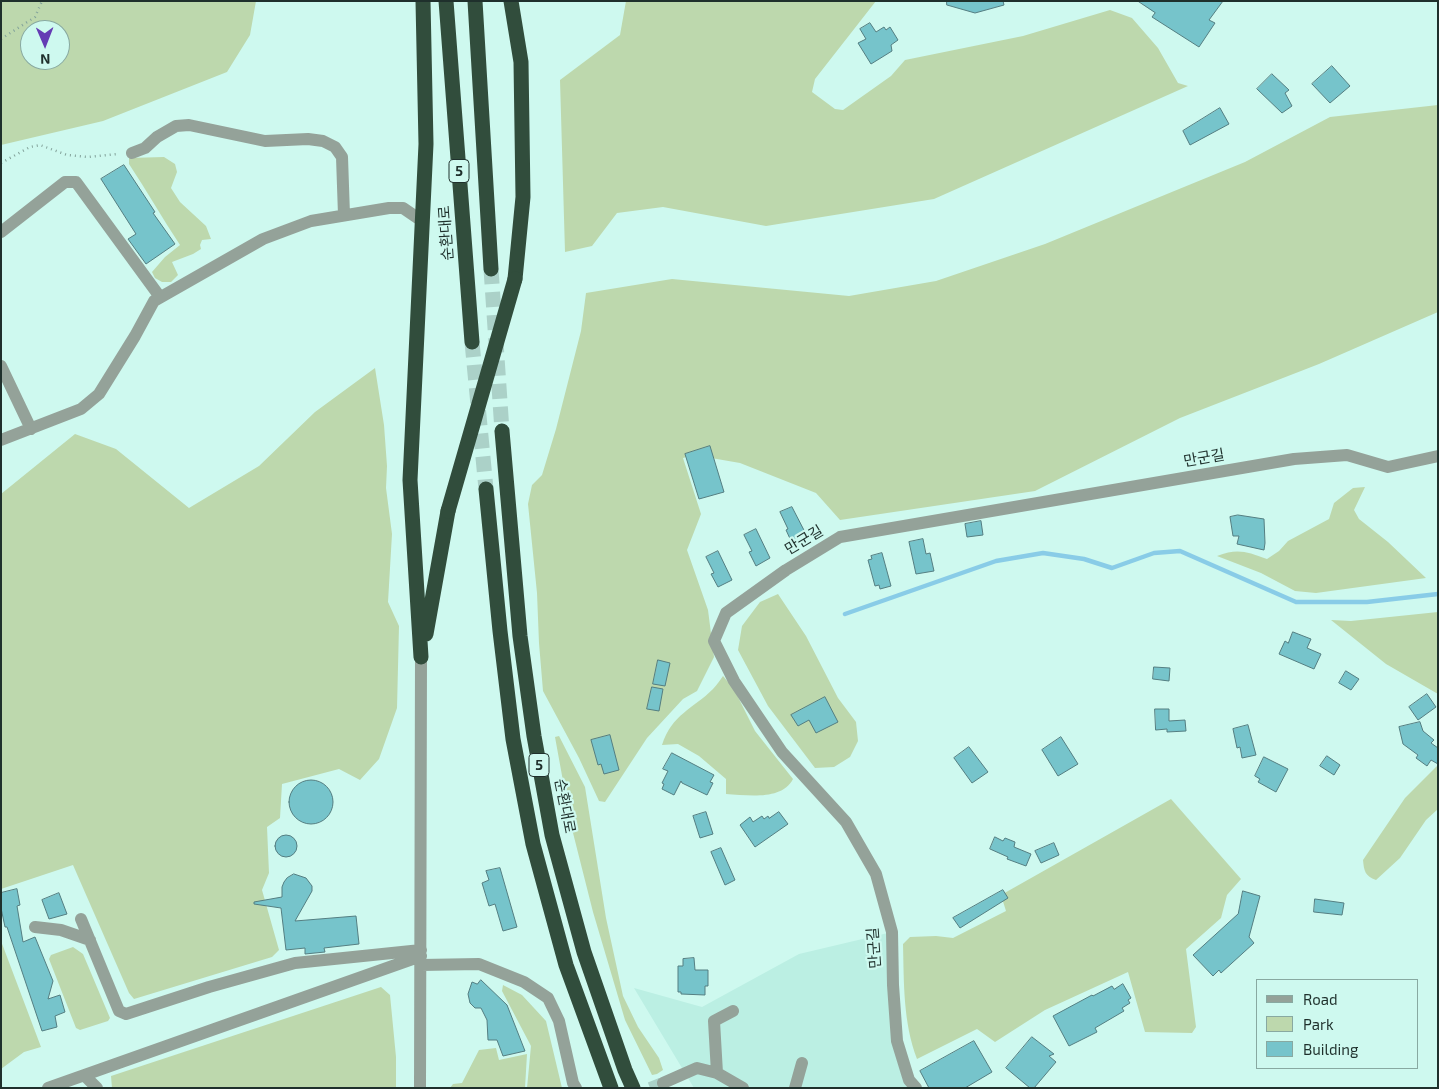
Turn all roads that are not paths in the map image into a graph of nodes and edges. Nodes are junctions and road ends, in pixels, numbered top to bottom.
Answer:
1 (423, 1) edge
2 (446, 1) edge
3 (475, 1) edge
4 (512, 1) edge
5 (132, 152) road end
6 (344, 215) junction
7 (422, 221) junction
8 (1, 232) edge
9 (490, 269) tunnel mouth
10 (160, 298) junction
11 (472, 342) tunnel mouth
12 (1, 366) edge
13 (31, 429) junction
14 (502, 431) tunnel mouth
15 (1, 440) edge
16 (1438, 456) edge
17 (486, 489) tunnel mouth
18 (421, 657) junction
19 (81, 918) dead end
20 (35, 928) dead end
21 (90, 940) junction
22 (421, 957) junction
23 (733, 1011) dead end
24 (802, 1063) dead end
25 (717, 1073) junction
26 (85, 1076) junction
27 (663, 1083) dead end
28 (48, 1088) edge
29 (97, 1088) edge
30 (420, 1088) edge
31 (576, 1088) edge
32 (611, 1088) edge
33 (633, 1088) edge
34 (743, 1088) edge
35 (795, 1088) edge
36 (916, 1088) edge

1 - 7 highway
2 - 11 highway, 순환대로 / 5
3 - 9 highway, 5
4 - 18 highway, bridge
5 - 6 street
6 - 7 street
6 - 10 street
7 - 18 highway
8 - 10 street
10 - 13 street
12 - 13 street
13 - 15 street
14 - 33 highway, 순환대로 / 5
16 - 36 street, 만군길
17 - 32 highway, 5
18 - 22 street
19 - 21 street
20 - 21 street
21 - 22 street
22 - 26 street
22 - 30 street
22 - 31 street
23 - 25 street
24 - 35 street
25 - 27 street
25 - 34 street
26 - 28 street
26 - 29 street

